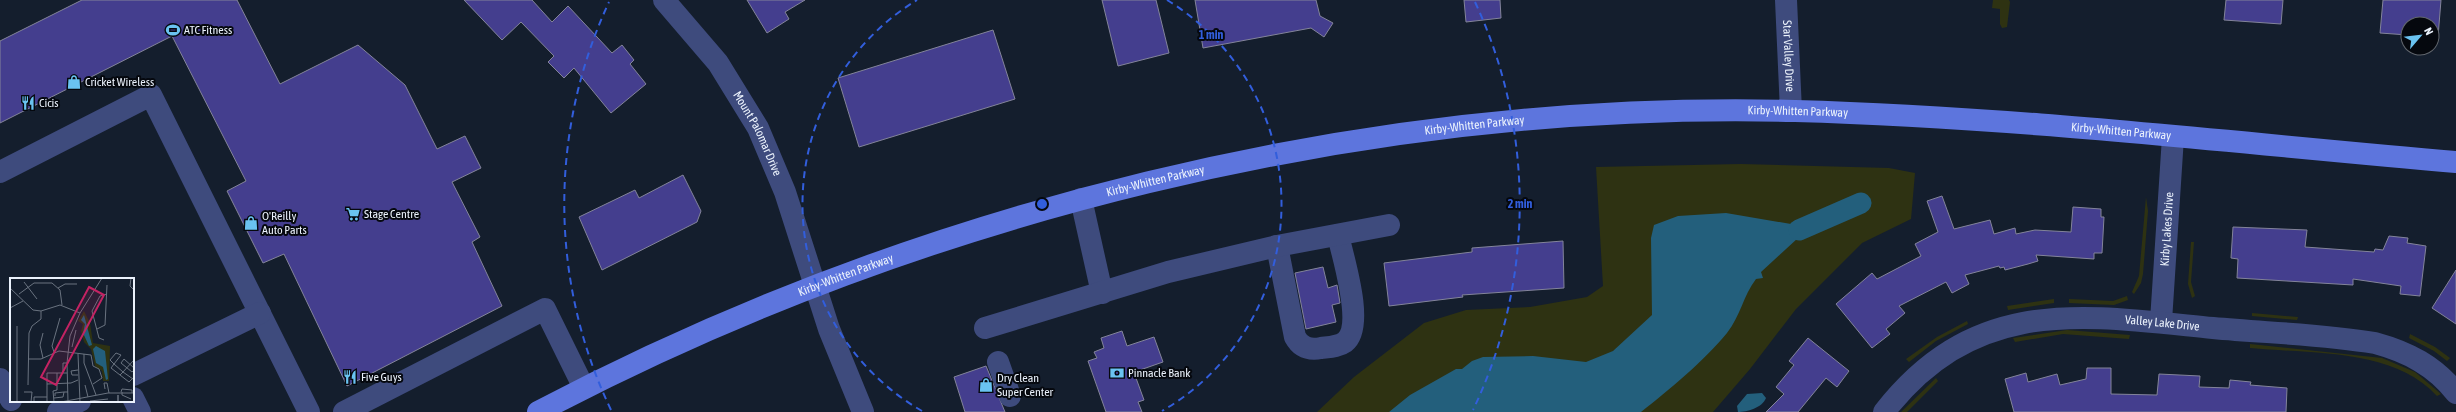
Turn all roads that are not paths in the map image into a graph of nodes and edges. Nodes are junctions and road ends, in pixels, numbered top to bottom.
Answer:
1 (664, 0) edge
2 (1786, 0) edge
3 (1791, 111) junction
4 (2173, 137) junction
5 (2456, 162) edge
6 (0, 172) edge
7 (1081, 199) junction
8 (1389, 224) dead end
9 (1338, 235) junction
10 (1277, 246) junction
11 (817, 286) junction
12 (1102, 293) junction
13 (260, 313) junction
14 (2160, 321) junction
15 (985, 328) dead end
16 (998, 362) dead end
17 (134, 375) edge
18 (0, 379) edge
19 (584, 388) junction
20 (2456, 393) edge
21 (1010, 396) dead end
22 (10, 398) edge
23 (134, 400) edge
24 (12, 402) edge
25 (78, 402) edge
26 (18, 412) edge
27 (58, 412) edge
28 (140, 412) edge
29 (309, 412) edge
30 (344, 412) edge
31 (538, 412) edge
32 (863, 412) edge
33 (1884, 412) edge

1 - 11 street, Mount Palomar Drive
2 - 3 street, Star Valley Drive
3 - 4 main road, Kirby-Whitten Parkway
3 - 7 main road, Kirby-Whitten Parkway
4 - 5 main road, Kirby-Whitten Parkway
4 - 14 street, Kirby Lakes Drive
6 - 13 street
7 - 11 main road, Kirby-Whitten Parkway
7 - 12 street
8 - 9 street
9 - 10 street
9 - 10 street
10 - 12 street
11 - 19 main road, Kirby-Whitten Parkway
11 - 32 street, Mount Palomar Drive
12 - 15 street
13 - 17 street
13 - 29 street
14 - 20 street, Valley Lake Drive
14 - 33 street, Valley Lake Drive
16 - 21 street
18 - 22 street
19 - 30 street
19 - 31 main road, Kirby-Whitten Parkway
23 - 28 street
24 - 26 street
25 - 27 street

